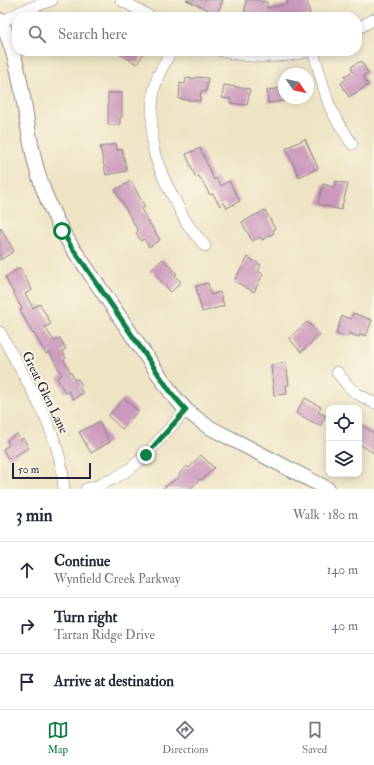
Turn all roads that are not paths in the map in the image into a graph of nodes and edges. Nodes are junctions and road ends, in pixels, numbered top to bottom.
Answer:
1 (52, 0) edge
2 (123, 1) edge
3 (20, 12) edge
4 (142, 12) edge
5 (12, 16) edge
6 (374, 19) edge
7 (0, 21) edge
8 (362, 26) edge
9 (12, 50) edge
10 (14, 56) edge
11 (168, 56) edge
12 (249, 56) edge
13 (275, 56) edge
14 (315, 56) edge
15 (352, 144) dead end
16 (205, 246) dead end
17 (0, 332) edge
18 (337, 372) dead end
19 (374, 403) edge
20 (186, 410) junction
21 (64, 489) edge
22 (86, 489) edge
23 (328, 489) edge

1 - 3 street
2 - 4 street
5 - 7 street
6 - 8 street
7 - 9 street
10 - 20 street
11 - 16 street
12 - 13 street
14 - 15 street
17 - 21 street, Great Glen Lane
18 - 19 street
20 - 22 street
20 - 23 street

